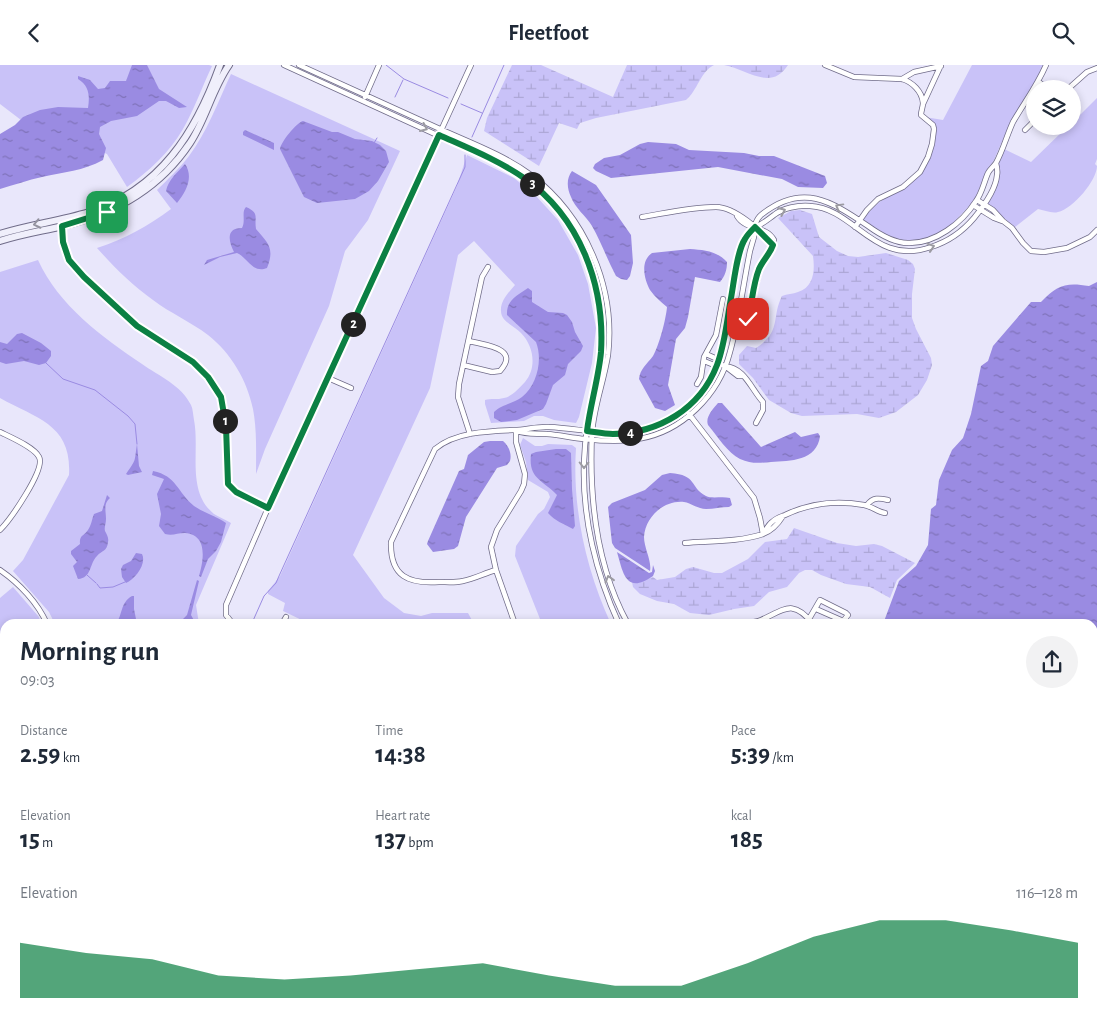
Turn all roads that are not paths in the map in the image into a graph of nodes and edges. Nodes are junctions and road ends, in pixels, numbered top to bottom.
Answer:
1 (220, 65) edge
2 (229, 65) edge
3 (284, 65) edge
4 (379, 65) edge
5 (471, 65) edge
6 (825, 65) edge
7 (941, 65) edge
8 (1046, 65) edge
9 (301, 66) edge
10 (1097, 68) edge
11 (300, 72) junction
12 (902, 79) junction
13 (1040, 80) edge
14 (1078, 80) edge
15 (365, 95) junction
16 (363, 101) junction
17 (923, 103) junction
18 (1026, 103) edge
19 (442, 130) junction
20 (439, 135) junction
21 (996, 163) junction
22 (977, 200) junction
23 (973, 205) junction
24 (984, 205) junction
25 (981, 209) junction
26 (642, 217) dead end
27 (62, 218) junction
28 (860, 220) junction
29 (1003, 221) junction
30 (62, 226) junction
31 (755, 227) junction
32 (855, 227) junction
33 (1097, 230) edge
34 (0, 234) edge
35 (0, 241) edge
36 (488, 267) dead end
37 (723, 299) dead end
38 (730, 302) junction
39 (739, 303) junction
40 (748, 319) dead end
41 (469, 341) junction
42 (706, 354) junction
43 (704, 361) junction
44 (718, 363) junction
45 (463, 365) junction
46 (725, 366) junction
47 (328, 378) junction
48 (697, 384) dead end
49 (351, 388) dead end
50 (686, 409) junction
51 (690, 416) junction
52 (756, 423) dead end
53 (516, 430) junction
54 (587, 431) junction
55 (592, 431) junction
56 (0, 432) edge
57 (470, 434) junction
58 (586, 439) junction
59 (592, 440) junction
60 (888, 501) dead end
61 (867, 505) junction
62 (268, 508) junction
63 (885, 513) dead end
64 (0, 530) edge
65 (763, 534) junction
66 (685, 543) dead end
67 (0, 570) edge
68 (496, 570) junction
69 (816, 609) junction
70 (45, 619) edge
71 (229, 619) edge
72 (513, 619) edge
73 (617, 619) edge
74 (626, 619) edge
75 (764, 619) edge
76 (809, 619) joint
77 (839, 619) edge
78 (845, 619) edge

1 - 27 street
2 - 30 street
3 - 11 street
4 - 15 street
5 - 19 street
6 - 12 street
7 - 12 street
7 - 17 street
8 - 13 street
9 - 11 street
9 - 15 street
10 - 14 street
11 - 16 street
12 - 17 street
15 - 16 street
15 - 19 street
16 -> 20 street
17 - 28 street
18 - 21 street
19 - 20 street
19 - 55 street
20 - 47 street
20 - 54 street
21 - 22 street
21 - 24 street
22 - 23 street
22 - 24 street
23 - 25 street
23 - 28 street
24 - 25 street
24 - 29 street
25 - 29 street
32 -> 25 street
26 - 31 street
27 - 30 street
27 -> 34 street
28 -> 31 street
28 - 32 street
29 - 33 street
30 - 35 street
30 - 62 street
31 -> 32 street
31 - 38 street
31 - 39 street
31 - 40 street
36 - 41 street
37 - 42 street
38 - 39 street
38 - 44 street
39 - 46 street
41 - 45 street
41 - 45 street
42 - 43 street
42 - 44 street
43 - 44 street
43 - 48 street
44 - 46 street
44 - 50 street
45 - 57 street
46 - 51 street
46 - 52 street
47 - 49 street
47 - 62 street
50 - 51 street
50 - 55 street
51 - 59 street
51 - 65 street
53 - 54 street
53 - 57 street
53 - 58 street
53 - 68 street
54 - 55 street
54 - 58 street
55 - 59 street
56 - 64 street
57 - 68 street
58 - 59 street
58 -> 73 street
74 -> 59 street
60 - 61 street
61 - 63 street
61 - 65 street
62 - 71 street
65 - 66 street
67 - 70 street
68 - 72 street
69 - 76 street
69 - 77 street
69 - 78 street
75 - 76 street

